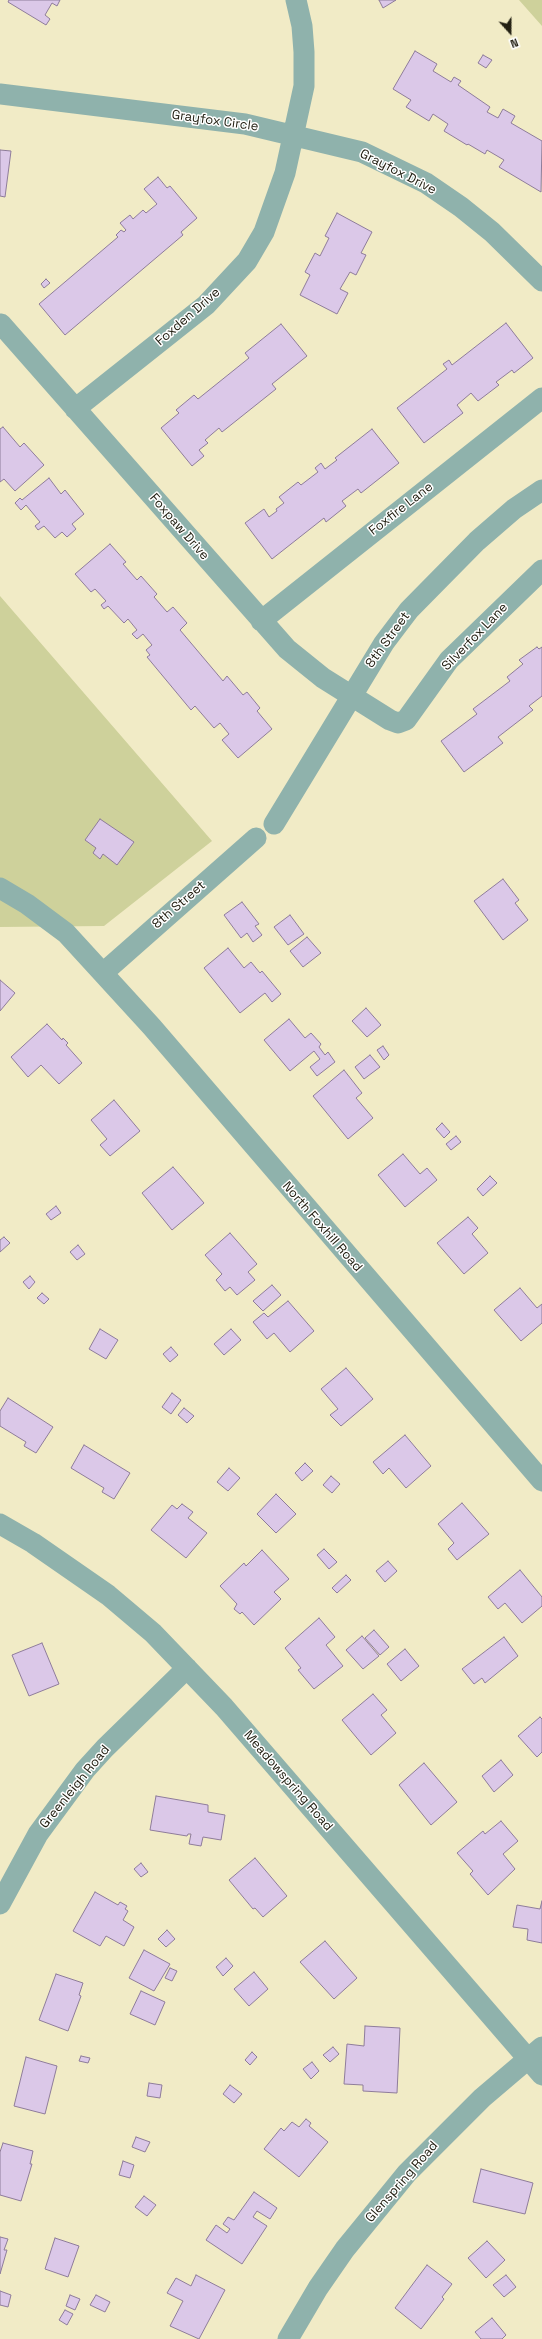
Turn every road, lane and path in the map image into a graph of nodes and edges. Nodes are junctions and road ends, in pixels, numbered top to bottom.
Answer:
1 (296, 0) edge
2 (0, 94) edge
3 (295, 135) junction
4 (542, 281) edge
5 (1, 324) edge
6 (542, 398) edge
7 (75, 409) junction
8 (542, 490) edge
9 (542, 570) edge
10 (261, 621) junction
11 (351, 695) junction
12 (375, 710) joint
13 (274, 824) dead end
14 (256, 838) dead end
15 (0, 888) edge
16 (102, 973) junction
17 (542, 1481) edge
18 (0, 1524) edge
19 (187, 1668) junction
20 (0, 1904) edge
21 (535, 2053) edge
22 (542, 2075) edge
23 (288, 2339) edge

1 - 3 street
2 - 3 street, Grayfox Circle
3 - 4 street, Grayfox Drive
3 - 7 street, Foxden Drive
5 - 7 street, Foxpaw Drive
6 - 10 street, Foxfire Lane
7 - 10 street, Foxpaw Drive
8 - 11 street, 8th Street
9 - 12 street, Silverfox Lane
10 - 11 street, Foxpaw Drive
11 - 12 street, Foxpaw Drive
11 - 13 street, 8th Street
14 - 16 street, 8th Street
15 - 16 street, North Foxhill Road
16 - 17 street, North Foxhill Road
18 - 19 street, Meadowspring Road
19 - 20 street, Greenleigh Road
19 - 21 street, Meadowspring Road
21 - 22 street, Meadowspring Road
21 - 23 street, Glenspring Road

